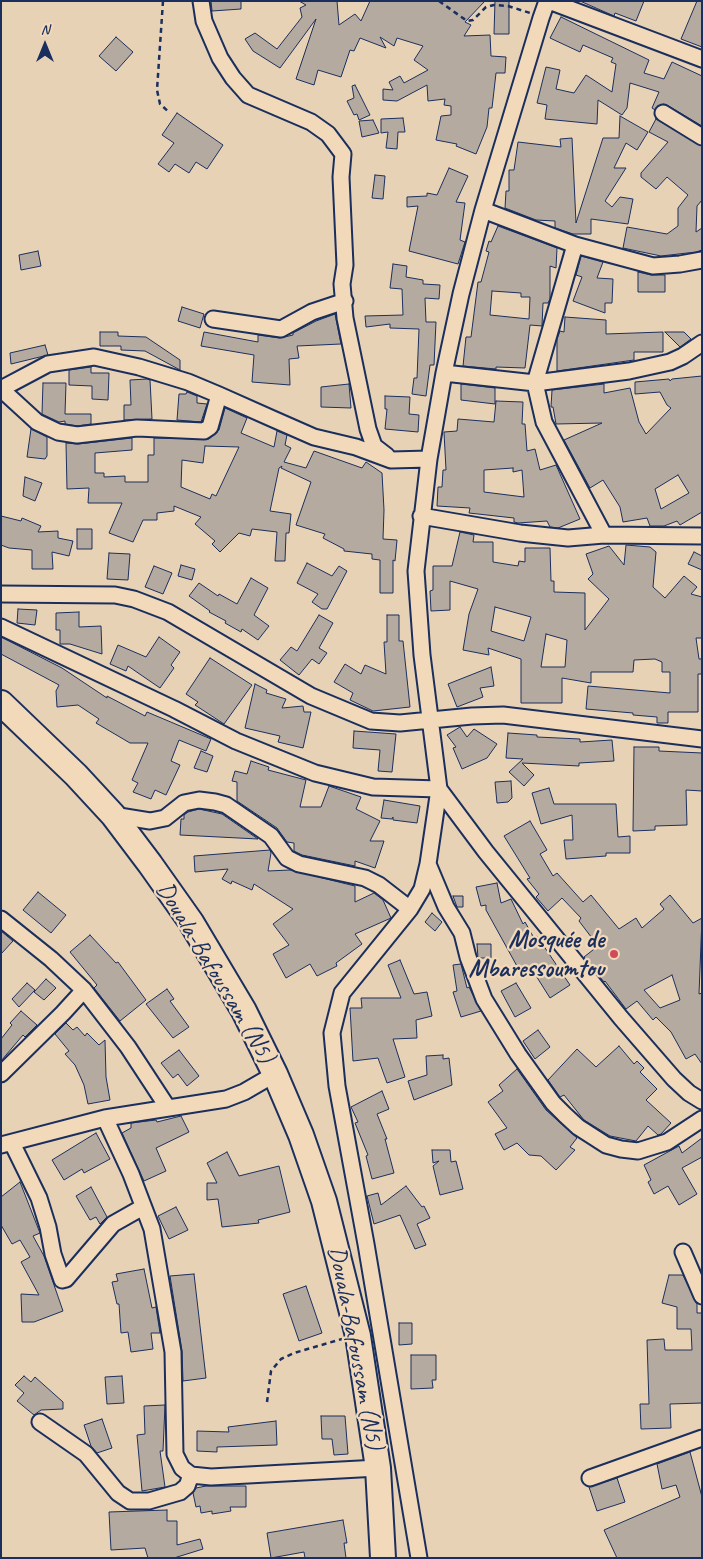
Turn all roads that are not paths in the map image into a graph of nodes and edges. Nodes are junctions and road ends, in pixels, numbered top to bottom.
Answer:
1 (201, 1) edge
2 (548, 1) edge
3 (702, 59) edge
4 (663, 113) dead end
5 (702, 137) edge
6 (483, 210) junction
7 (575, 245) junction
8 (702, 260) edge
9 (345, 301) junction
10 (213, 319) dead end
11 (702, 343) edge
12 (444, 373) junction
13 (535, 383) junction
14 (219, 395) junction
15 (429, 459) junction
16 (391, 460) junction
17 (421, 516) junction
18 (604, 535) junction
19 (702, 536) edge
20 (1, 594) edge
21 (1, 627) edge
22 (1, 703) edge
23 (431, 721) junction
24 (702, 738) edge
25 (439, 789) junction
26 (113, 815) junction
27 (428, 864) junction
28 (410, 909) junction
29 (1, 919) edge
30 (84, 990) junction
31 (1, 1074) edge
32 (275, 1074) junction
33 (702, 1101) edge
34 (168, 1108) junction
35 (105, 1118) junction
36 (702, 1119) edge
37 (7, 1144) edge
38 (143, 1207) junction
39 (684, 1252) dead end
40 (702, 1296) edge
41 (40, 1422) dead end
42 (702, 1438) edge
43 (378, 1468) junction
44 (191, 1475) junction
45 (590, 1478) dead end
46 (383, 1558) edge
47 (419, 1558) edge

1 - 9 street
2 - 3 street
2 - 6 street
4 - 5 street
6 - 7 street
6 - 12 street
7 - 8 street
7 - 13 street
9 - 10 street
9 - 16 street
11 - 13 street
12 - 13 street
12 - 15 street
13 - 18 street
14 - 14 street
14 - 16 street
15 - 16 street
15 - 17 street
17 - 18 street
17 - 23 street
18 - 19 street
20 - 23 street
21 - 25 street
22 - 26 highway, Douala-Bafoussam (N5)
23 - 24 street
23 - 25 street
25 - 27 street
25 - 33 street
26 - 28 street
26 - 32 highway, Douala-Bafoussam (N5)
27 - 28 street
27 - 36 street
28 - 47 street
29 - 30 street
30 - 31 street
30 - 34 street
32 - 34 street
32 - 43 highway, Douala-Bafoussam (N5)
34 - 35 street
35 - 37 street
35 - 38 street
37 - 38 street
38 - 44 street
39 - 40 street
41 - 44 street
42 - 45 street
43 - 44 street
43 - 46 highway, Douala-Bafoussam (N5)

